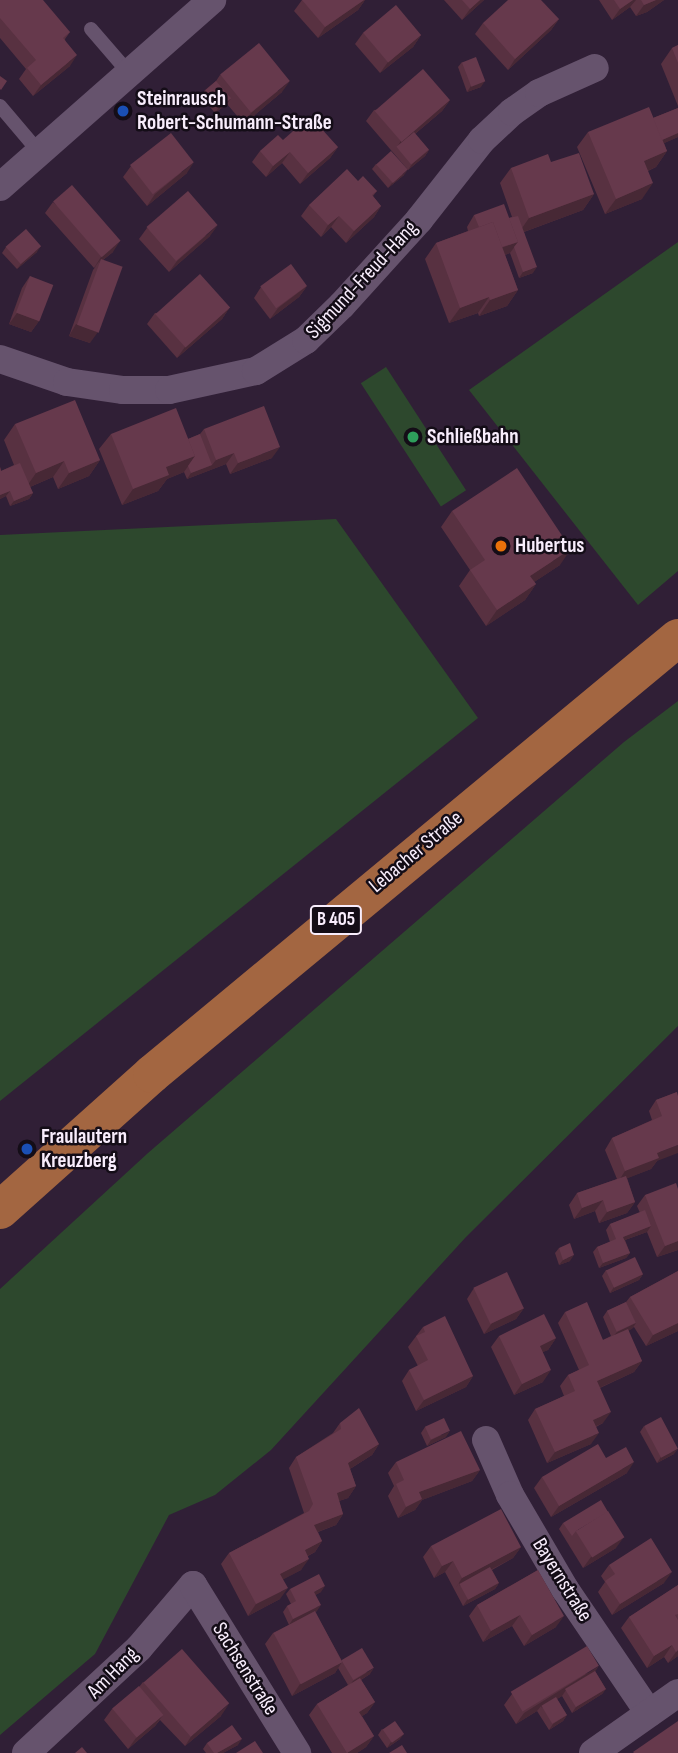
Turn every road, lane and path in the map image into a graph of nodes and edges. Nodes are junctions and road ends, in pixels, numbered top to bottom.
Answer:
1 (212, 0) edge
2 (90, 29) dead end
3 (595, 68) dead end
4 (129, 73) junction
5 (0, 106) edge
6 (39, 152) junction
7 (0, 187) edge
8 (0, 359) edge
9 (678, 638) edge
10 (0, 1210) edge
11 (486, 1440) dead end
12 (193, 1585) joint
13 (678, 1693) edge
14 (649, 1713) junction
15 (26, 1753) edge
16 (297, 1753) edge
17 (593, 1753) edge

1 - 4 street
2 - 4 lane
3 - 8 street, Sigmund-Freud-Hang
4 - 6 street
5 - 6 lane
6 - 7 street
9 - 10 main road, Lebacher Straße / B 405
11 - 14 street, Bayernstraße
12 - 15 street, Am Hang
12 - 16 street, Sachsenstraße
13 - 14 street
14 - 17 street

